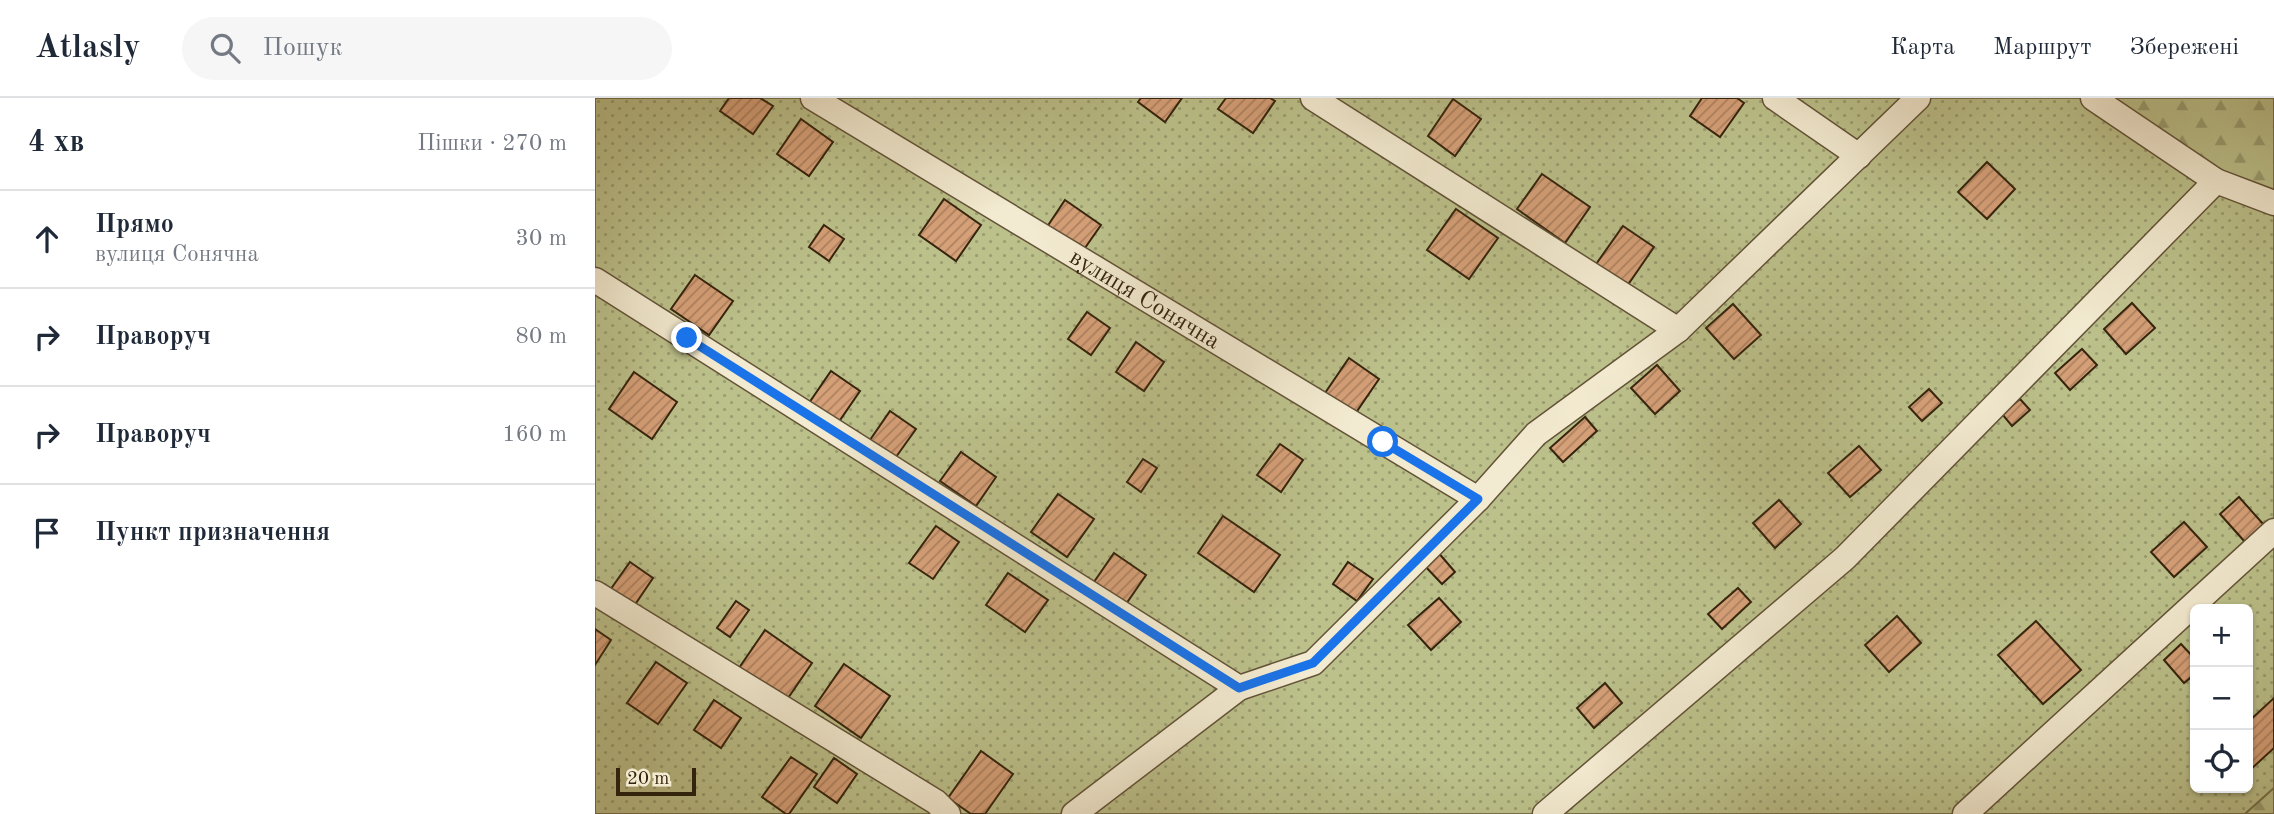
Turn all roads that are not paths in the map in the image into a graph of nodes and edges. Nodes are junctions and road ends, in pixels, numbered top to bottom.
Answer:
1 (813, 98) edge
2 (1313, 98) edge
3 (1775, 98) edge
4 (1918, 98) edge
5 (2093, 98) edge
6 (1859, 156) junction
7 (2216, 181) junction
8 (2274, 204) edge
9 (595, 280) edge
10 (1678, 330) junction
11 (1478, 499) junction
12 (2274, 531) edge
13 (595, 593) edge
14 (1239, 688) junction
15 (948, 814) edge
16 (1074, 814) edge
17 (1545, 814) edge
18 (1965, 814) edge

1 - 11 street, вулиця Сонячна
2 - 10 street
3 - 6 street
4 - 6 street
5 - 7 street
6 - 10 street
7 - 8 street
7 - 17 street
9 - 14 street
10 - 11 street
11 - 14 street
12 - 18 street
13 - 15 street
14 - 16 street

